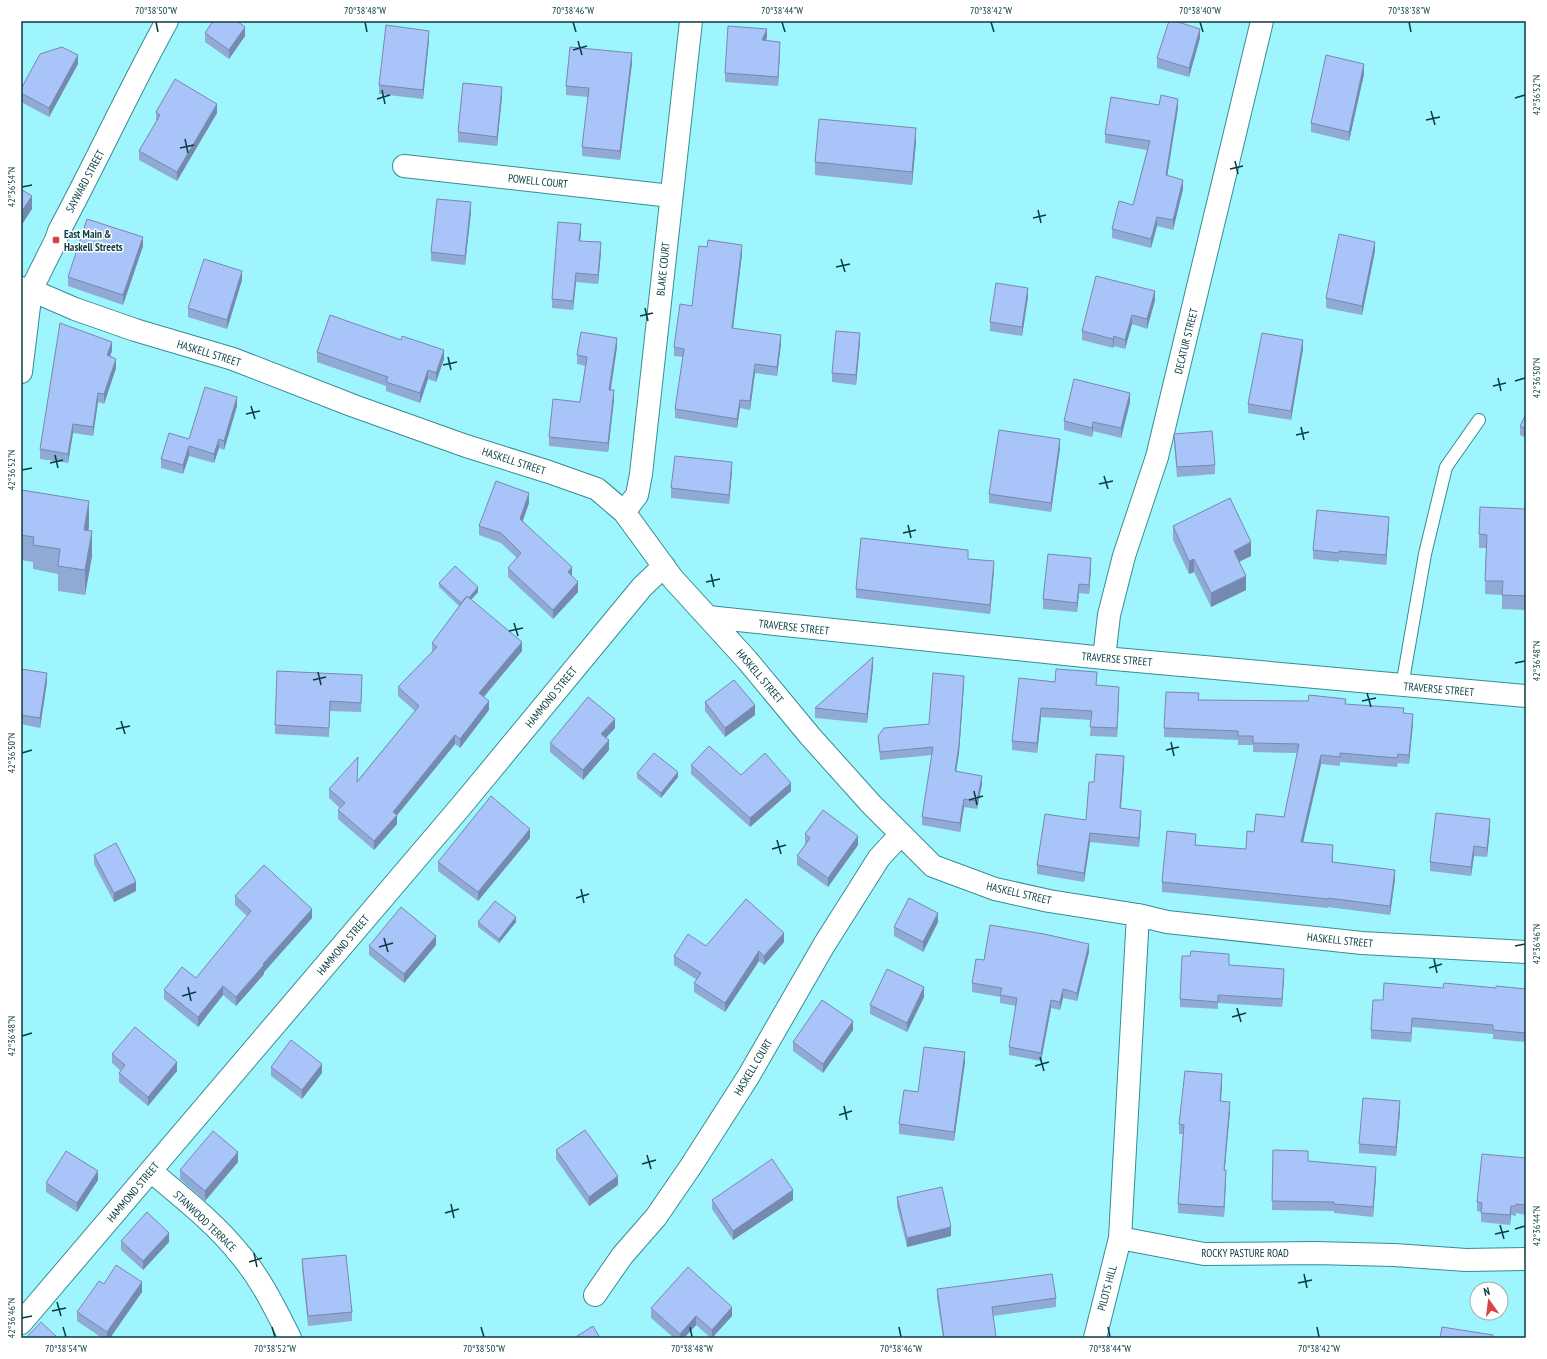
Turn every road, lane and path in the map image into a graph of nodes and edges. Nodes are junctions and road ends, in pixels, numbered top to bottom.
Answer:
1 (167, 21) edge
2 (691, 21) edge
3 (1262, 21) edge
4 (404, 166) dead end
5 (671, 196) junction
6 (26, 289) edge
7 (21, 372) edge
8 (1479, 420) dead end
9 (624, 512) junction
10 (664, 566) junction
11 (708, 617) junction
12 (1104, 658) junction
13 (1402, 686) junction
14 (1526, 696) edge
15 (901, 834) junction
16 (1138, 915) junction
17 (1526, 952) edge
18 (151, 1171) junction
19 (1120, 1238) junction
20 (1526, 1259) edge
21 (595, 1295) dead end
22 (21, 1323) edge
23 (290, 1338) edge
24 (1094, 1338) edge

1 - 6 street, SAYWARD STREET
2 - 5 street, BLAKE COURT
3 - 12 street, DECATUR STREET
4 - 5 street, POWELL COURT
5 - 9 street, BLAKE COURT
6 - 7 street, SAYWARD STREET
6 - 9 street, HASKELL STREET
8 - 13 lane
9 - 10 street, HASKELL STREET
10 - 11 street, HASKELL STREET
10 - 18 street, HAMMOND STREET
11 - 12 street, TRAVERSE STREET
11 - 15 street, HASKELL STREET
12 - 13 street, TRAVERSE STREET
13 - 14 street, TRAVERSE STREET
15 - 16 street, HASKELL STREET
15 - 21 street, HASKELL COURT
16 - 17 street, HASKELL STREET
16 - 19 street
18 - 22 street, HAMMOND STREET
18 - 23 street, STANWOOD TERRACE
19 - 20 street, ROCKY PASTURE ROAD
19 - 24 street, PILOTS HILL

